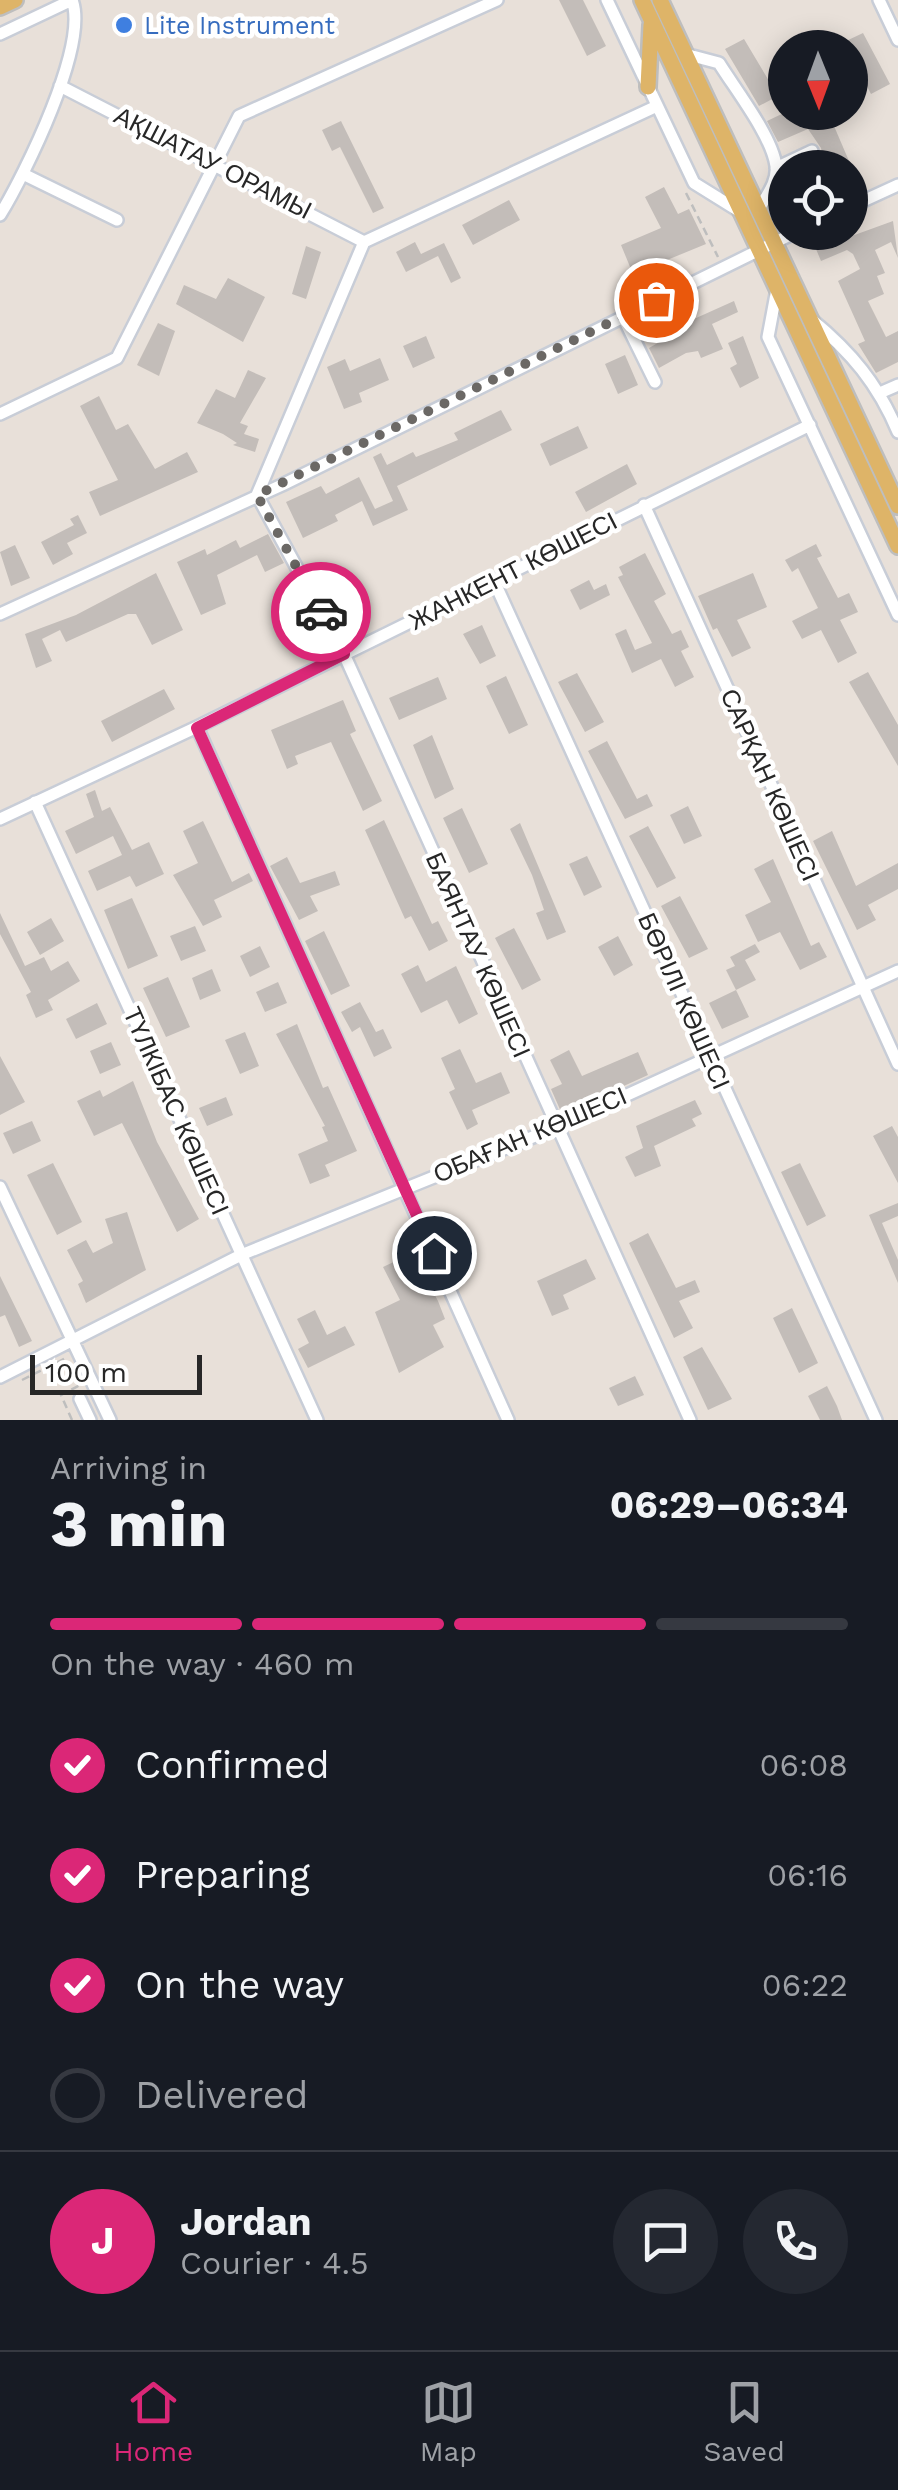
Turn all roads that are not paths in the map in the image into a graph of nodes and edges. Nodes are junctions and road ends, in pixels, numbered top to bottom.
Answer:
1 (15, 0) edge
2 (498, 0) edge
3 (607, 0) edge
4 (642, 0) edge
5 (660, 0) edge
6 (879, 0) edge
7 (76, 2) edge
8 (0, 8) edge
9 (652, 21) junction
10 (0, 34) edge
11 (898, 40) edge
12 (686, 54) junction
13 (60, 86) junction
14 (648, 87) junction
15 (657, 106) junction
16 (768, 154) edge
17 (216, 163) junction
18 (23, 174) junction
19 (898, 185) edge
20 (768, 186) edge
21 (868, 199) edge
22 (758, 209) junction
23 (741, 212) junction
24 (0, 215) edge
25 (117, 220) dead end
26 (364, 242) junction
27 (767, 246) junction
28 (777, 289) junction
29 (623, 317) junction
30 (810, 318) junction
31 (655, 382) dead end
32 (898, 384) edge
33 (882, 392) junction
34 (0, 414) edge
35 (810, 425) junction
36 (898, 432) edge
37 (257, 495) junction
38 (644, 505) junction
39 (898, 506) edge
40 (898, 546) edge
41 (494, 581) junction
42 (0, 614) edge
43 (898, 615) edge
44 (344, 654) junction
45 (197, 728) junction
46 (36, 802) junction
47 (0, 819) edge
48 (898, 971) edge
49 (862, 987) junction
50 (709, 1058) junction
51 (898, 1064) edge
52 (555, 1128) junction
53 (404, 1186) junction
54 (0, 1187) edge
55 (241, 1255) junction
56 (69, 1348) junction
57 (0, 1377) edge
58 (80, 1400) dead end
59 (90, 1420) edge
60 (110, 1420) edge
61 (318, 1420) edge
62 (508, 1420) edge
63 (690, 1420) edge
64 (876, 1420) edge

1 - 8 main road
2 - 17 street
3 - 14 street
4 - 9 main road
5 - 12 main road
6 - 11 street
7 - 10 street
7 - 13 street
9 - 14 main road
9 - 23 main road
12 - 16 street
12 - 22 main road
13 - 17 street, АҚШАТАУ ОРАМЫ
13 - 18 street
14 - 15 street
15 - 23 street
15 - 26 street
17 - 26 street, АҚШАТАУ ОРАМЫ
17 - 34 street
18 - 24 street
18 - 25 street
19 - 21 street
20 - 22 street
22 - 27 main road
23 - 27 main road
26 - 37 street
27 - 28 main road
27 - 29 street
27 - 30 main road
28 - 35 street
28 - 40 main road
29 - 31 street
29 - 37 street
30 - 33 street
30 - 39 main road
32 - 33 street
33 - 36 street
35 - 38 street, ЖАНКЕНТ КӨШЕСІ
35 - 43 street
37 - 42 street
37 - 44 street, БАЯНТАУ КӨШЕСІ
38 - 41 street, ЖАНКЕНТ КӨШЕСІ
38 - 49 street, САРҚАН КӨШЕСІ
41 - 44 street, ЖАНКЕНТ КӨШЕСІ
41 - 50 street, БӨРІЛІ КӨШЕСІ
44 - 45 street, ЖАНКЕНТ КӨШЕСІ
44 - 52 street, БАЯНТАУ КӨШЕСІ
45 - 46 street, ЖАНКЕНТ КӨШЕСІ
45 - 53 street
46 - 47 street, ЖАНКЕНТ КӨШЕСІ
46 - 55 street, ТҮЛКІБАС КӨШЕСІ
48 - 49 street, ОБАҒАН КӨШЕСІ
49 - 50 street, ОБАҒАН КӨШЕСІ
49 - 51 street, САРҚАН КӨШЕСІ
50 - 52 street, ОБАҒАН КӨШЕСІ
50 - 64 street, БӨРІЛІ КӨШЕСІ
52 - 53 street, ОБАҒАН КӨШЕСІ
52 - 63 street, БАЯНТАУ КӨШЕСІ
53 - 55 street, ОБАҒАН КӨШЕСІ
53 - 62 street
54 - 56 street
55 - 56 street, ОБАҒАН КӨШЕСІ
55 - 61 street, ТҮЛКІБАС КӨШЕСІ
56 - 57 street, ОБАҒАН КӨШЕСІ
56 - 60 street
58 - 59 street

